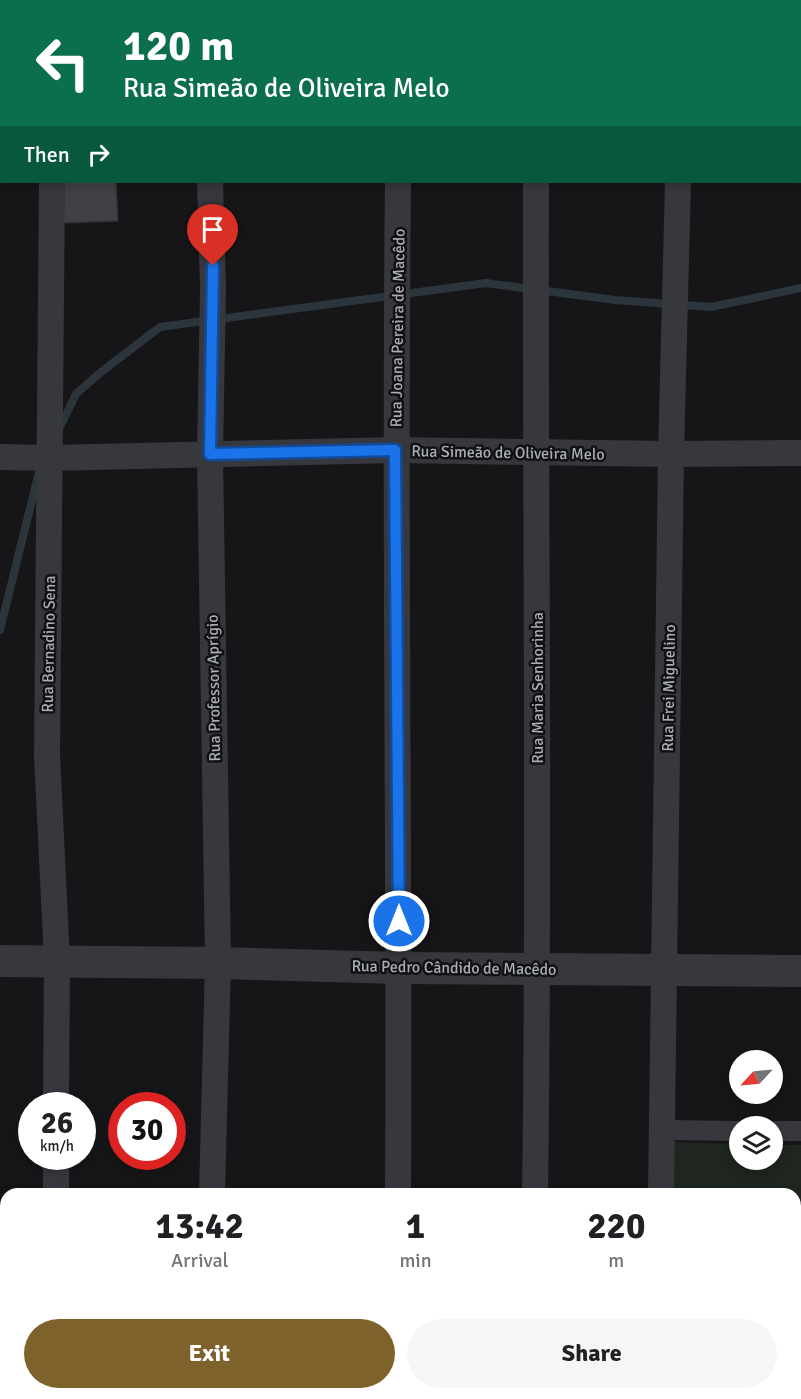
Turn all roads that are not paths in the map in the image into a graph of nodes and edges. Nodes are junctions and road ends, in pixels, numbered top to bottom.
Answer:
1 (52, 183) edge
2 (210, 183) edge
3 (398, 183) edge
4 (536, 183) edge
5 (678, 183) edge
6 (395, 450) junction
7 (535, 453) junction
8 (801, 453) edge
9 (210, 454) junction
10 (672, 454) junction
11 (0, 457) edge
12 (50, 458) junction
13 (0, 961) edge
14 (57, 961) junction
15 (218, 963) junction
16 (399, 968) junction
17 (538, 968) junction
18 (664, 969) junction
19 (801, 971) edge
20 (56, 1092) edge
21 (662, 1130) junction
22 (729, 1131) edge
23 (783, 1131) edge
24 (801, 1131) edge
25 (56, 1170) edge
26 (56, 1188) edge
27 (212, 1188) edge
28 (398, 1188) edge
29 (535, 1188) edge
30 (661, 1188) edge

1 - 12 street, Rua Bernadino Sena
2 - 9 street, Rua Professor Aprígio
3 - 6 street, Rua Joana Pereira de Macêdo
4 - 7 street, Rua Maria Senhorinha
5 - 10 street, Rua Frei Miguelino
6 - 7 street, Rua Simeão de Oliveira Melo
6 - 9 street, Rua Simeão de Oliveira Melo
6 - 16 street, Rua Joana Pereira de Macêdo
7 - 10 street, Rua Simeão de Oliveira Melo
7 - 17 street, Rua Maria Senhorinha
8 - 10 street, Rua Simeão de Oliveira Melo
9 - 12 street, Rua Simeão de Oliveira Melo
9 - 15 street, Rua Professor Aprígio
10 - 18 street, Rua Frei Miguelino
11 - 12 street, Rua Simeão de Oliveira Melo
12 - 14 street, Rua Bernadino Sena
13 - 14 street, Rua Pedro Cândido de Macêdo
14 - 15 street, Rua Pedro Cândido de Macêdo
14 - 20 street, Rua Bernadino Sena
15 - 16 street, Rua Pedro Cândido de Macêdo
15 - 27 street, Rua Professor Aprígio
16 - 17 street, Rua Pedro Cândido de Macêdo
16 - 28 street, Rua Joana Pereira de Macêdo
17 - 18 street, Rua Pedro Cândido de Macêdo
17 - 29 street, Rua Maria Senhorinha
18 - 19 street, Rua Pedro Cândido de Macêdo
18 - 21 street, Rua Frei Miguelino
21 - 22 street
21 - 30 street, Rua Frei Miguelino
23 - 24 street
25 - 26 street

